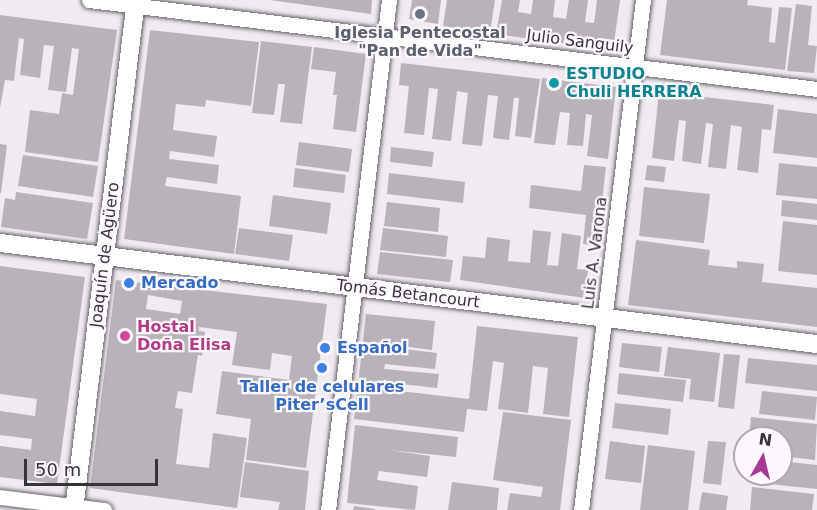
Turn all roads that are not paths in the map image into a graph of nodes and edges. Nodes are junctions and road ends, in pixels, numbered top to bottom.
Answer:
1 (89, 0) edge
2 (389, 0) edge
3 (644, 0) edge
4 (135, 3) edge
5 (385, 36) junction
6 (636, 67) junction
7 (817, 89) edge
8 (0, 243) edge
9 (105, 256) junction
10 (354, 287) junction
11 (605, 318) junction
12 (817, 344) edge
13 (0, 497) edge
14 (74, 508) edge
15 (104, 510) edge
16 (328, 510) edge
17 (581, 510) edge

1 - 4 street, Julio Sanguily
2 - 5 street
3 - 6 street, Luis A. Varona
4 - 5 street, Julio Sanguily
4 - 9 street, Joaquín de Agüero
5 - 6 street, Julio Sanguily
5 - 10 street
6 - 7 street, Julio Sanguily
6 - 11 street, Luis A. Varona
8 - 9 street, Tomás Betancourt
9 - 10 street, Tomás Betancourt
9 - 14 street, Joaquín de Agüero
10 - 11 street, Tomás Betancourt
10 - 16 street
11 - 12 street, Tomás Betancourt
11 - 17 street, Luis A. Varona
13 - 14 street
14 - 15 street

